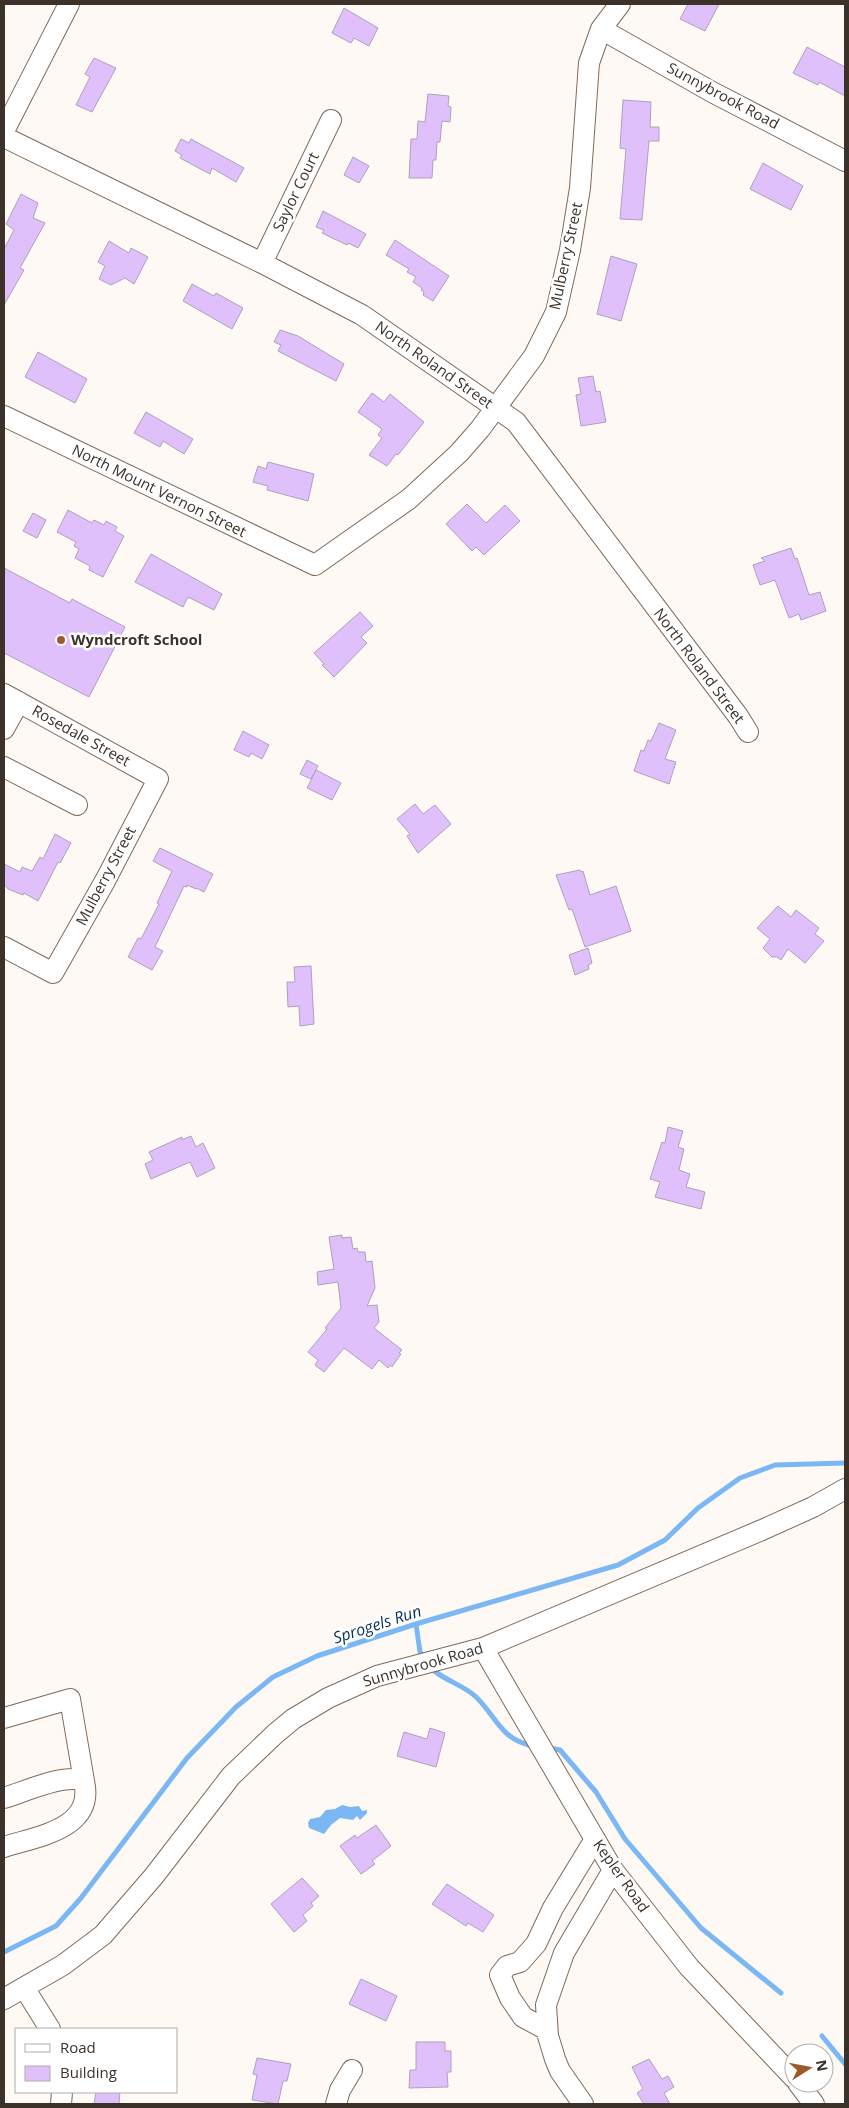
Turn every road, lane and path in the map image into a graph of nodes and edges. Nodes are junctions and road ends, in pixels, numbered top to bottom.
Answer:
1 (68, 4) edge
2 (620, 4) edge
3 (601, 29) junction
4 (331, 120) dead end
5 (4, 131) edge
6 (4, 137) edge
7 (845, 161) edge
8 (262, 263) junction
9 (496, 407) junction
10 (4, 416) edge
11 (315, 565) joint
12 (11, 698) edge
13 (4, 729) edge
14 (748, 732) dead end
15 (4, 767) edge
16 (158, 779) joint
17 (77, 806) dead end
18 (4, 947) edge
19 (845, 1489) edge
20 (483, 1648) junction
21 (4, 1718) edge
22 (84, 1781) junction
23 (4, 1798) edge
24 (595, 1839) junction
25 (4, 1847) edge
26 (613, 1870) junction
27 (25, 1988) junction
28 (4, 1999) edge
29 (49, 2028) edge
30 (547, 2030) junction
31 (784, 2067) edge
32 (352, 2070) dead end
33 (806, 2093) edge
34 (336, 2104) edge
35 (583, 2104) edge
36 (814, 2104) edge

1 - 5 street
2 - 3 street, Mulberry Street
3 - 7 street, Sunnybrook Road
3 - 9 street, Mulberry Street
4 - 8 street, Saylor Court
6 - 8 street, North Roland Street
8 - 9 street, North Roland Street
9 - 11 street, Mulberry Street
9 - 14 street, North Roland Street
10 - 11 street, North Mount Vernon Street
12 - 13 street
12 - 16 street, Rosedale Street
15 - 17 street
16 - 18 street, Mulberry Street
19 - 20 street, Sunnybrook Road
20 - 24 street, Kepler Road
20 - 27 street, Sunnybrook Road
21 - 22 street
22 - 23 street
22 - 25 street
24 - 26 street, Kepler Road
24 - 30 street
26 - 30 street
26 - 31 street, Kepler Road
27 - 28 street, Sunnybrook Road
27 - 29 street
30 - 35 street
32 - 34 street
33 - 36 street

